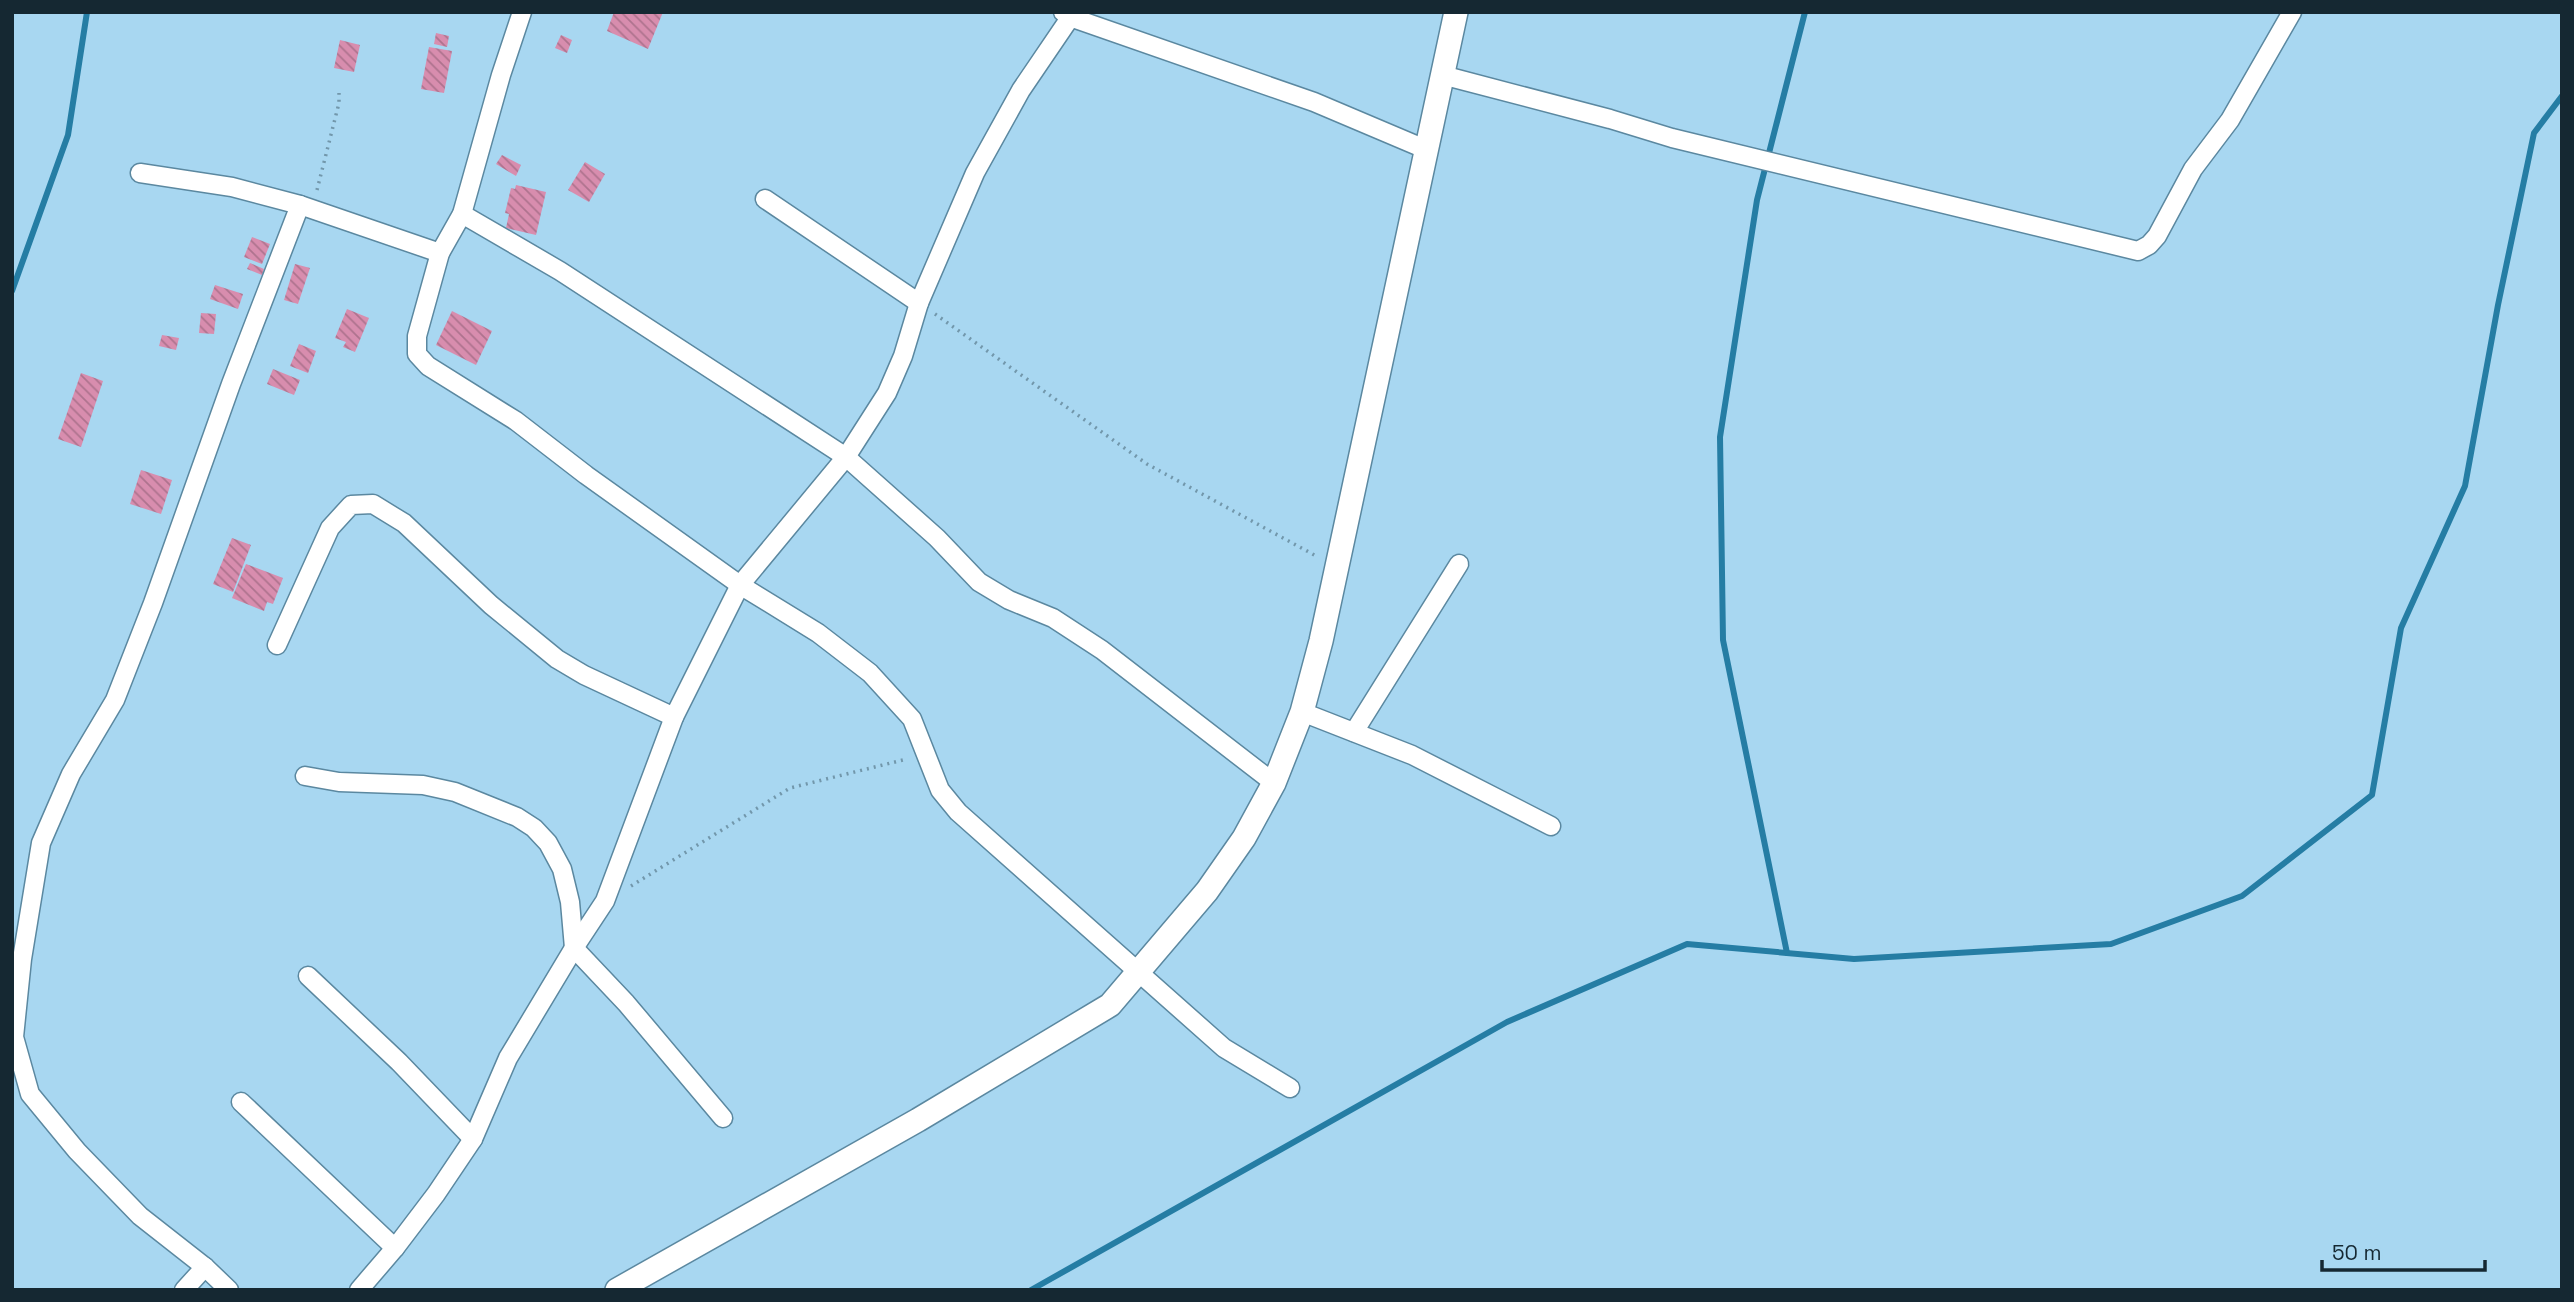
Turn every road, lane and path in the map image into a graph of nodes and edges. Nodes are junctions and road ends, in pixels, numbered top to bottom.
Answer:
1 (522, 12) edge
2 (1456, 12) edge
3 (2292, 12) edge
4 (1069, 14) edge
5 (1441, 75) junction
6 (339, 93) dead end
7 (1425, 149) junction
8 (140, 173) dead end
9 (765, 200) dead end
10 (306, 207) junction
11 (462, 214) junction
12 (440, 253) junction
13 (919, 303) junction
14 (846, 457) junction
15 (1459, 564) dead end
16 (1338, 568) junction
17 (740, 585) junction
18 (277, 645) dead end
19 (1302, 712) junction
20 (674, 717) junction
21 (1354, 732) junction
22 (926, 755) junction
23 (305, 776) dead end
24 (1274, 783) junction
25 (1552, 826) dead end
26 (605, 901) junction
27 (574, 948) junction
28 (1139, 974) junction
29 (308, 976) dead end
30 (1290, 1087) dead end
31 (241, 1102) dead end
32 (723, 1118) dead end
33 (473, 1139) junction
34 (395, 1248) junction
35 (205, 1268) junction
36 (184, 1290) edge
37 (229, 1290) edge
38 (359, 1290) edge
39 (617, 1290) edge

1 - 11 street
2 - 5 street
3 - 5 street
4 - 7 street
4 - 13 street
5 - 7 street
6 - 10 path
7 - 16 street
8 - 10 street
9 - 13 street
10 - 12 street
10 - 35 street
11 - 12 street
11 - 14 street
12 - 17 street
13 - 14 street
13 - 16 path
14 - 17 street
14 - 24 street
15 - 21 street
16 - 19 street
17 - 20 street
17 - 22 street
18 - 20 street
19 - 21 street
19 - 24 street
20 - 26 street
21 - 25 street
22 - 26 path
22 - 28 street
23 - 27 street
24 - 28 street
26 - 27 street
27 - 32 street
27 - 33 street
28 - 30 street
28 - 39 street
29 - 33 street
31 - 34 street
33 - 34 street
34 - 38 street
35 - 36 street
35 - 37 street

